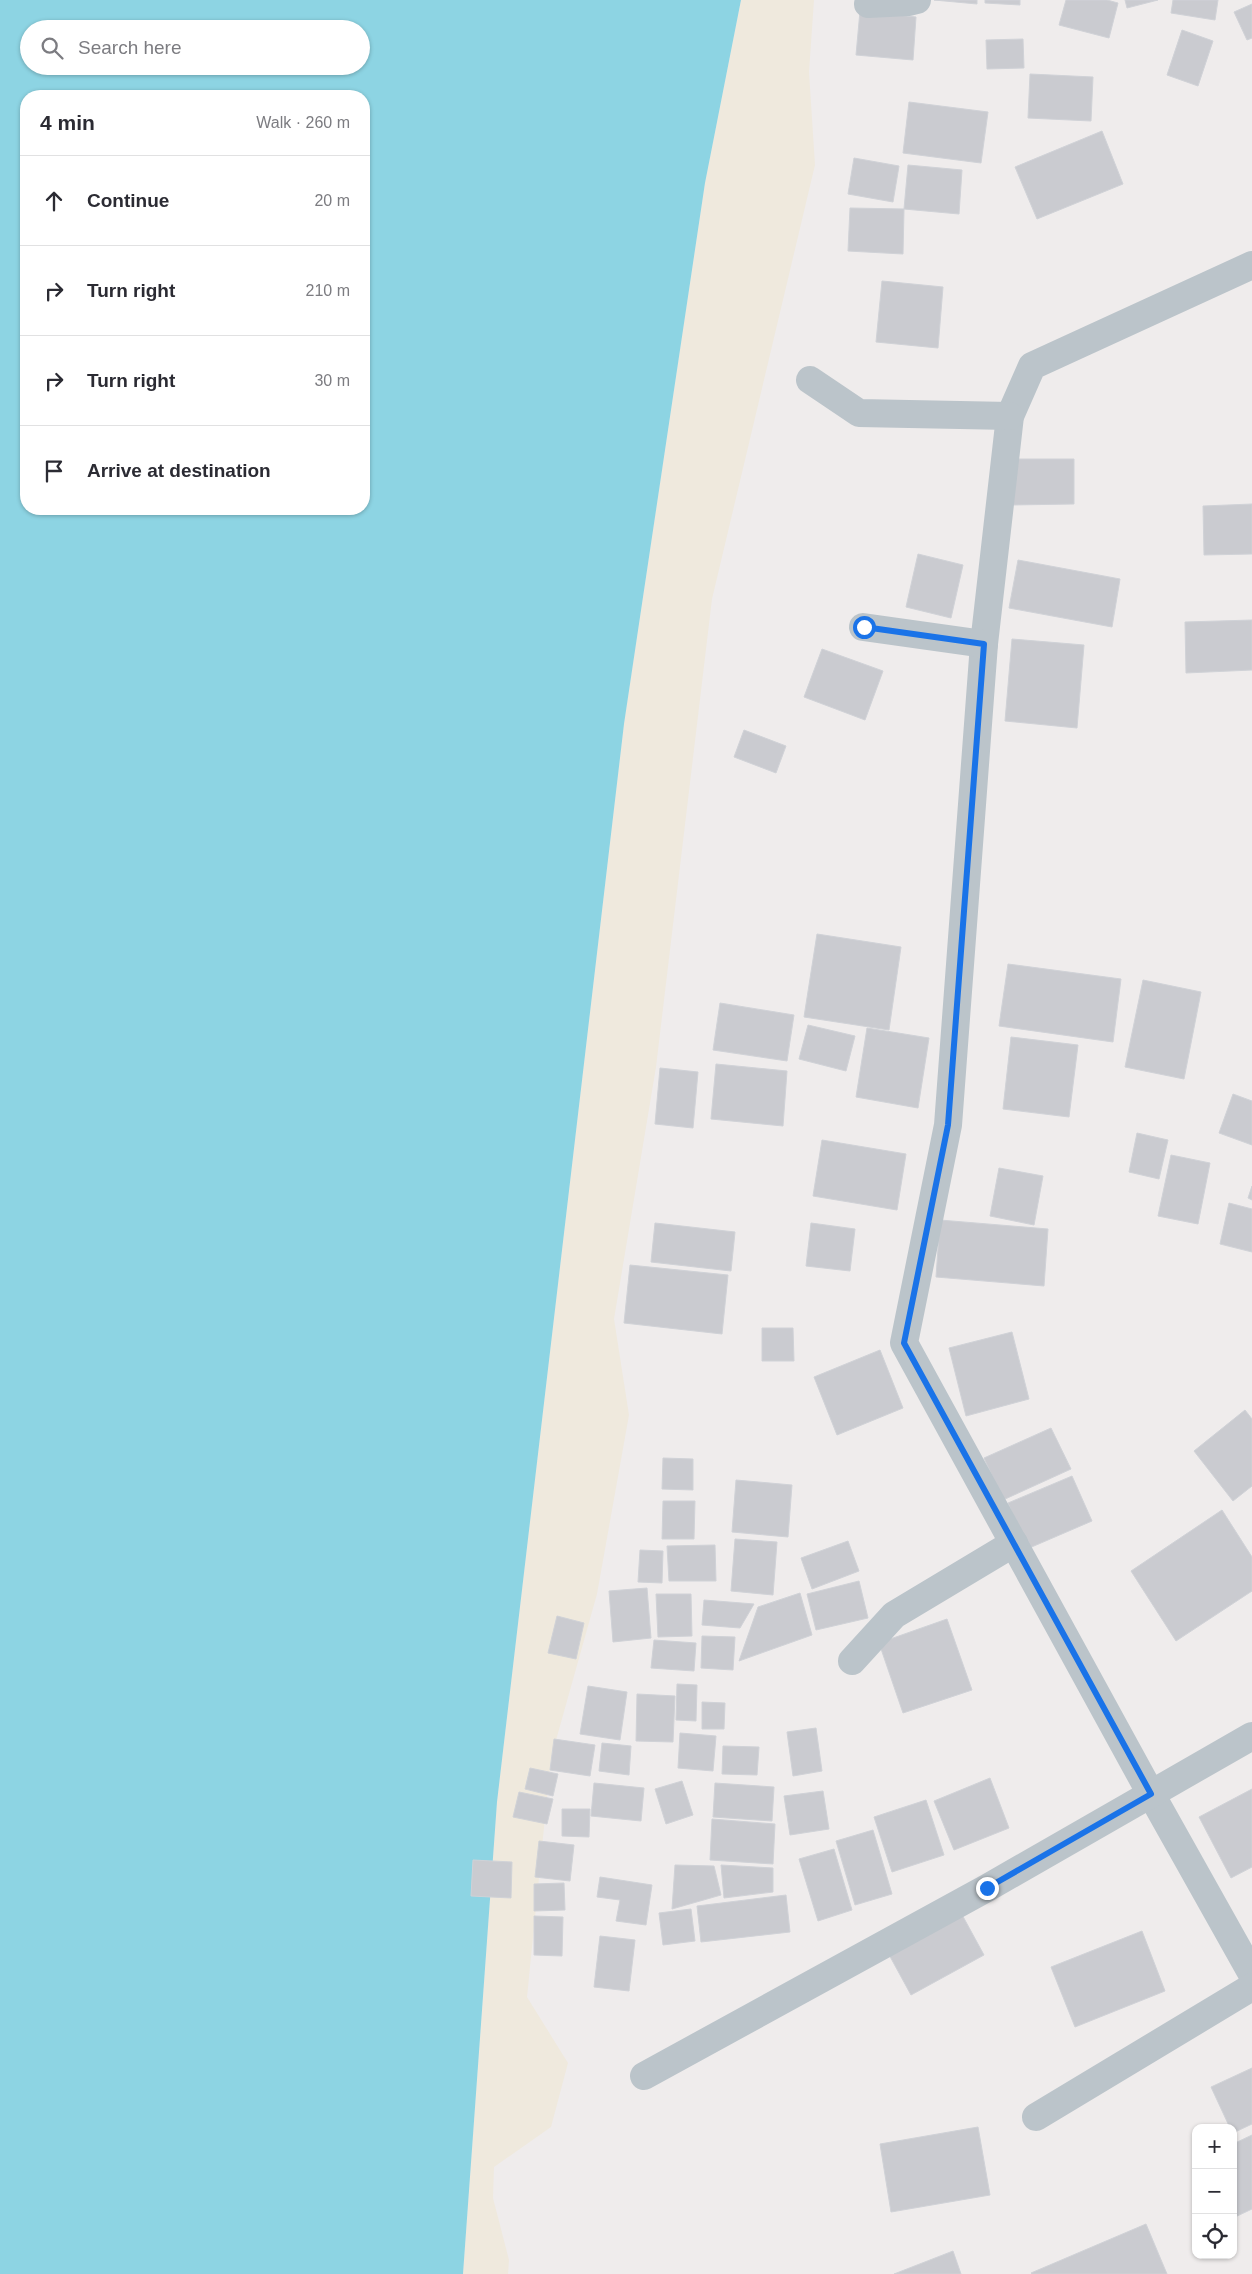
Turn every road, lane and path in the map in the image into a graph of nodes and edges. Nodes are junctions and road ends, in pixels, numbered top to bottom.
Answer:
1 (917, 0) edge
2 (868, 4) dead end
3 (1252, 265) edge
4 (810, 380) dead end
5 (1010, 416) junction
6 (864, 627) dead end
7 (984, 644) junction
8 (1014, 1543) junction
9 (852, 1661) dead end
10 (1252, 1736) edge
11 (1151, 1794) junction
12 (1252, 1974) edge
13 (1252, 1987) edge
14 (644, 2076) dead end
15 (1036, 2117) dead end

1 - 2 street
3 - 5 street
4 - 5 street
5 - 7 street
6 - 7 street
7 - 8 street
8 - 9 street
8 - 11 street
10 - 11 street
11 - 12 street
11 - 14 street
13 - 15 street

